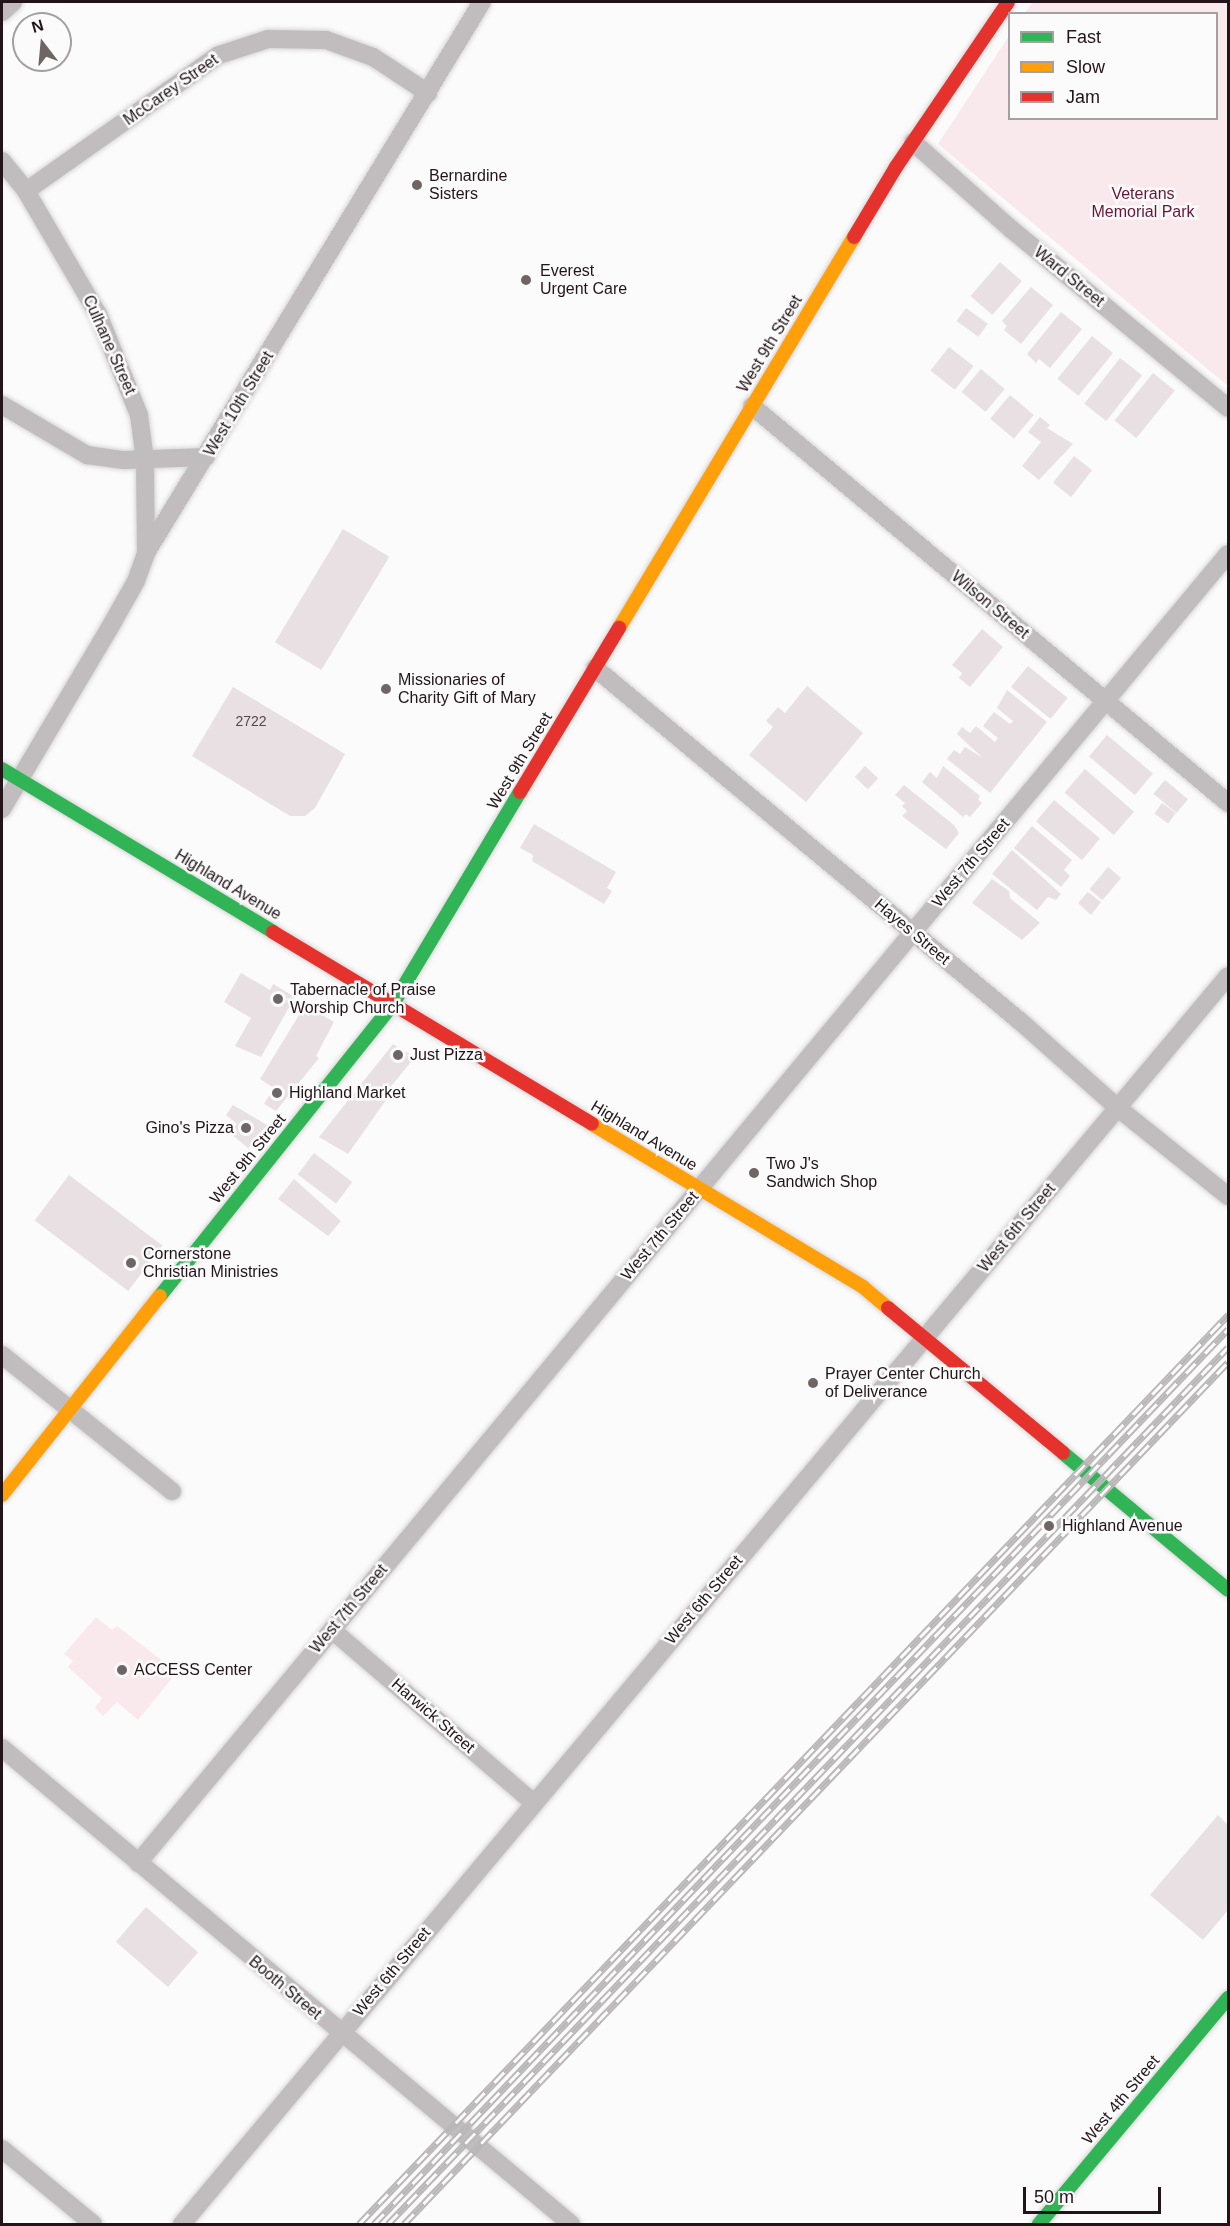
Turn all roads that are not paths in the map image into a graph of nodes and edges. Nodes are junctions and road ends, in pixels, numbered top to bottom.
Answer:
1 (13, 2) edge
2 (482, 2) edge
3 (1008, 2) edge
4 (2, 12) edge
5 (428, 93) junction
6 (912, 142) junction
7 (2, 161) edge
8 (26, 191) junction
9 (2, 405) edge
10 (752, 406) junction
11 (1228, 408) edge
12 (206, 456) junction
13 (145, 460) junction
14 (146, 553) junction
15 (1228, 554) edge
16 (595, 668) junction
17 (1106, 701) junction
18 (2, 769) edge
19 (19, 780) junction
20 (1228, 803) edge
21 (2, 808) edge
22 (912, 933) junction
23 (1228, 976) edge
24 (393, 1004) junction
25 (1118, 1108) junction
26 (699, 1189) junction
27 (1228, 1196) edge
28 (925, 1337) junction
29 (2, 1355) edge
30 (68, 1411) junction
31 (172, 1491) dead end
32 (2, 1495) edge
33 (1228, 1590) edge
34 (332, 1630) junction
35 (2, 1748) edge
36 (534, 1803) junction
37 (138, 1863) junction
38 (1228, 1998) edge
39 (340, 2033) junction
40 (2, 2149) edge
41 (93, 2224) edge
42 (182, 2224) edge
43 (571, 2224) edge
44 (1038, 2224) edge

1 - 4 street
2 - 5 street, West 10th Street
3 - 6 main road, West 9th Street
5 - 8 street, McCarey Street
5 - 12 street, West 10th Street
6 - 10 main road, West 9th Street
6 - 11 street, Ward Street
7 - 8 street, Culhane Street
8 - 13 street, Culhane Street
9 - 13 street
10 - 16 main road, West 9th Street
10 - 17 street, Wilson Street
12 - 13 street
12 - 14 street, West 10th Street
13 - 14 street, Culhane Street
14 - 19 street, West 10th Street
15 - 17 street, West 7th Street
16 - 22 street, Hayes Street
16 - 24 main road, West 9th Street
17 - 20 street, Wilson Street
17 - 22 street, West 7th Street
18 - 19 main road, Highland Avenue
19 - 21 street, West 10th Street
19 - 24 main road, Highland Avenue
22 - 25 street, Hayes Street
22 - 26 street, West 7th Street
23 - 25 street, West 6th Street
24 - 26 main road, Highland Avenue
24 - 30 main road, West 9th Street
25 - 27 street, Hayes Street
25 - 28 street, West 6th Street
26 - 28 main road, Highland Avenue
26 - 34 street, West 7th Street
28 - 33 main road, Highland Avenue
28 - 36 street, West 6th Street
29 - 30 street
30 - 31 street
30 - 32 main road, West 9th Street
34 - 36 street, Harwick Street
34 - 37 street, West 7th Street
35 - 37 street, Booth Street
36 - 39 street, West 6th Street
37 - 39 street, Booth Street
38 - 44 main road, West 4th Street
39 - 42 street, West 6th Street
39 - 43 street, Booth Street
40 - 41 street

